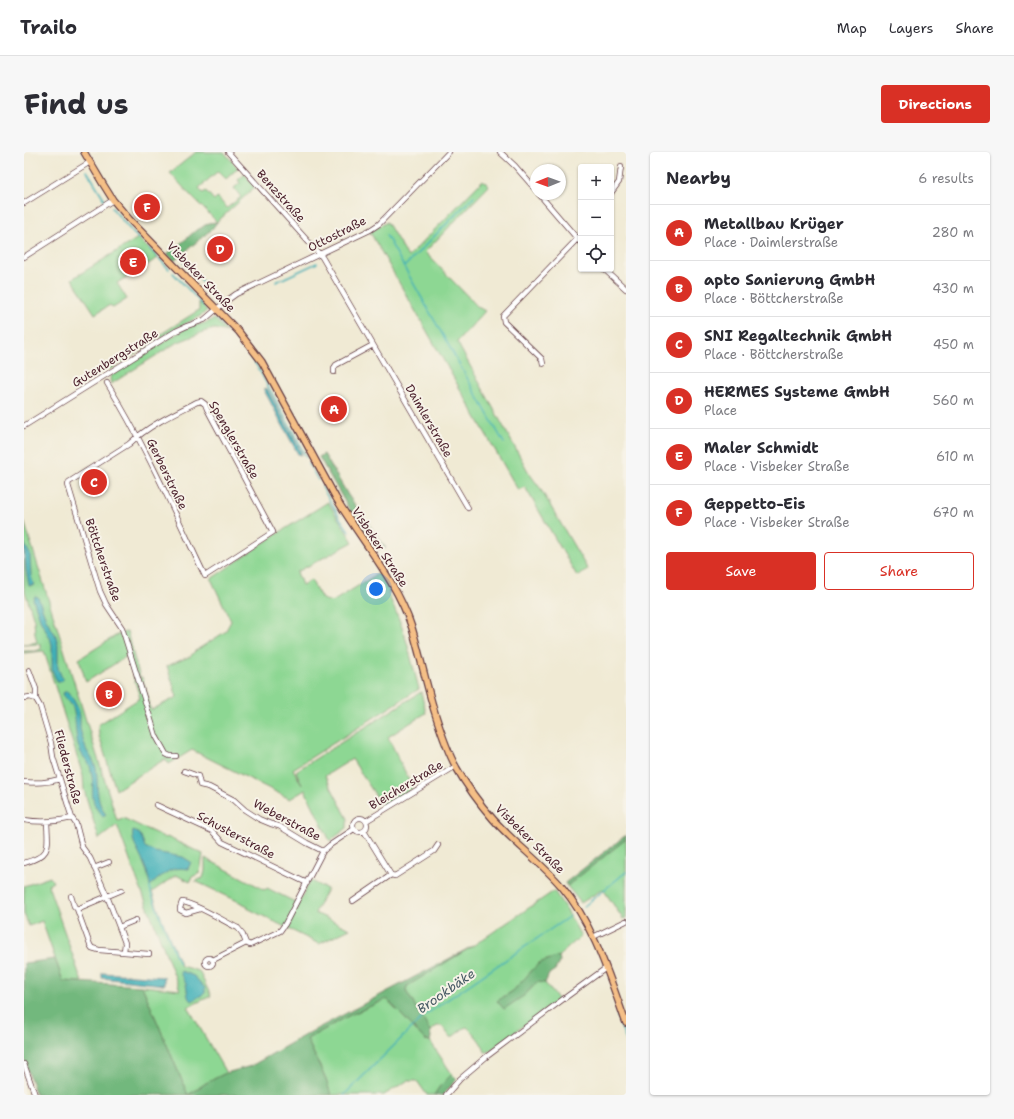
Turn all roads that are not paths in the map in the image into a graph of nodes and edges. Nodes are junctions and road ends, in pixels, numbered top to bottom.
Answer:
1 (84, 152) edge
2 (228, 152) edge
3 (449, 152) edge
4 (500, 152) edge
5 (90, 162) junction
6 (621, 167) dead end
7 (530, 183) edge
8 (614, 189) edge
9 (113, 200) junction
10 (544, 200) edge
11 (24, 203) edge
12 (580, 236) edge
13 (577, 239) junction
14 (320, 254) junction
15 (24, 257) edge
16 (607, 272) edge
17 (626, 289) edge
18 (216, 308) junction
19 (373, 345) junction
20 (543, 364) dead end
21 (334, 372) dead end
22 (107, 383) dead end
23 (24, 426) edge
24 (137, 436) junction
25 (468, 508) dead end
26 (205, 576) joint
27 (29, 670) dead end
28 (24, 698) edge
29 (36, 699) junction
30 (176, 756) dead end
31 (456, 766) junction
32 (184, 771) dead end
33 (60, 779) junction
34 (24, 782) edge
35 (156, 805) dead end
36 (72, 818) junction
37 (24, 820) edge
38 (366, 821) junction
39 (47, 822) junction
40 (354, 829) junction
41 (364, 831) junction
42 (438, 845) dead end
43 (323, 851) junction
44 (110, 862) dead end
45 (24, 863) edge
46 (94, 868) junction
47 (391, 875) junction
48 (307, 883) junction
49 (122, 890) dead end
50 (71, 896) dead end
51 (107, 896) junction
52 (353, 900) dead end
53 (76, 909) junction
54 (200, 909) dead end
55 (136, 920) dead end
56 (626, 921) edge
57 (120, 928) junction
58 (593, 936) junction
59 (246, 943) junction
60 (124, 952) junction
61 (149, 954) dead end
62 (213, 960) dead end
63 (606, 968) junction
64 (626, 1023) edge
65 (24, 1064) edge
66 (35, 1095) edge
67 (446, 1095) edge

1 - 5 main road, Visbeker Straße
2 - 14 street, Benzstraße
3 - 14 street, Ottostraße
4 - 7 street
5 - 9 main road, Visbeker Straße
5 - 11 street
6 - 8 street
9 - 15 street
9 - 18 main road, Visbeker Straße
10 - 13 street
12 - 13 street
13 - 20 street
14 - 18 street, Ottostraße
14 - 19 street, Daimlerstraße
16 - 17 street
18 - 23 street, Gutenbergstraße
18 - 31 main road, Visbeker Straße
19 - 21 street
19 - 25 street, Daimlerstraße
22 - 24 street, Gerberstraße
24 - 26 street, Gerberstraße
24 - 26 street, Spenglerstraße
24 - 30 street, Böttcherstraße
27 - 29 street, Fliederstraße
28 - 29 street
29 - 33 street, Fliederstraße
31 - 38 street, Bleicherstraße
31 - 58 main road, Visbeker Straße
32 - 43 street, Weberstraße
33 - 34 street
33 - 36 street, Fliederstraße
35 - 48 street, Schusterstraße
36 - 39 street, Fliederstraße
36 - 46 street
37 - 39 street, Fliederstraße
38 - 40 street
38 - 41 street
39 - 45 street
40 - 41 street
40 - 43 street
41 - 47 street
42 - 47 street
43 - 48 street
44 - 46 street
46 - 51 street
47 - 52 street
48 - 59 street
49 - 51 street
50 - 53 street
51 - 53 street
51 - 57 street
53 - 60 street
54 - 59 street
55 - 57 street
56 - 58 street
57 - 60 street
58 - 63 main road, Visbeker Straße
59 - 62 street
60 - 61 street
63 - 64 main road, Visbeker Straße
63 - 67 street
65 - 66 street

